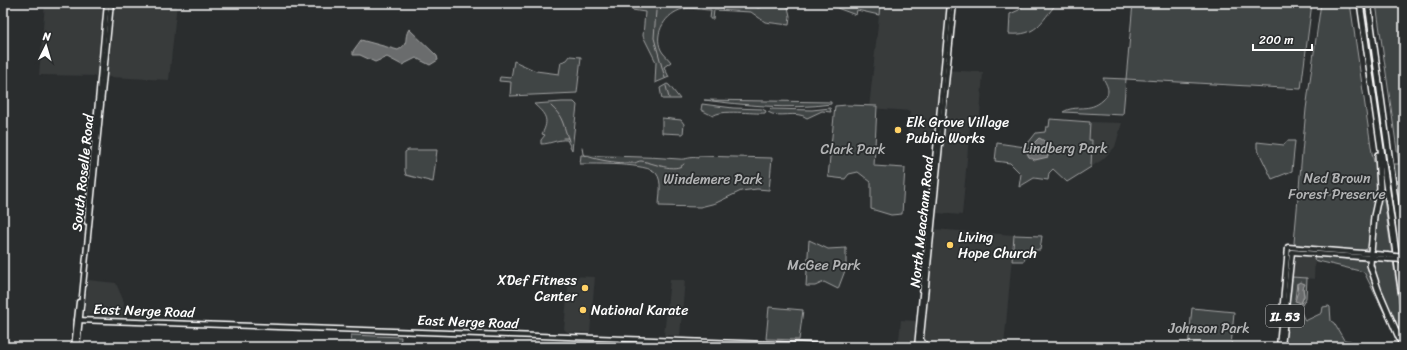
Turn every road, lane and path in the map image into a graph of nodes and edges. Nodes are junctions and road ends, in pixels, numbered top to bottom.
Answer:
1 (107, 3) edge
2 (110, 3) edge
3 (950, 3) edge
4 (954, 3) edge
5 (1360, 3) edge
6 (1368, 3) edge
7 (1379, 138) junction
8 (1401, 246) junction
9 (1404, 253) edge
10 (1370, 256) junction
11 (1387, 257) junction
12 (1404, 257) edge
13 (1404, 260) edge
14 (1404, 264) edge
15 (1404, 309) edge
16 (79, 320) junction
17 (921, 340) junction
18 (76, 346) edge
19 (858, 347) edge
20 (917, 347) edge
21 (920, 347) edge
22 (927, 347) edge
23 (1279, 347) edge
24 (1282, 347) edge
25 (1403, 347) edge

1 - 16 main road, South Roselle Road
2 - 16 main road, South Roselle Road
3 - 20 main road, North Meacham Road
4 - 17 main road, North Meacham Road
5 - 7 highway
6 - 8 highway
7 - 10 highway
7 - 15 highway
8 - 9 highway
8 - 14 highway
10 - 11 main road, IL 53
10 - 23 main road, IL 53
10 - 24 main road, IL 53
10 - 25 highway
11 - 12 main road, bridge
11 - 13 main road, IL 53, bridge
16 - 18 main road, South Roselle Road
16 - 19 main road, East Nerge Road
17 - 21 main road, North Meacham Road
17 - 22 main road

